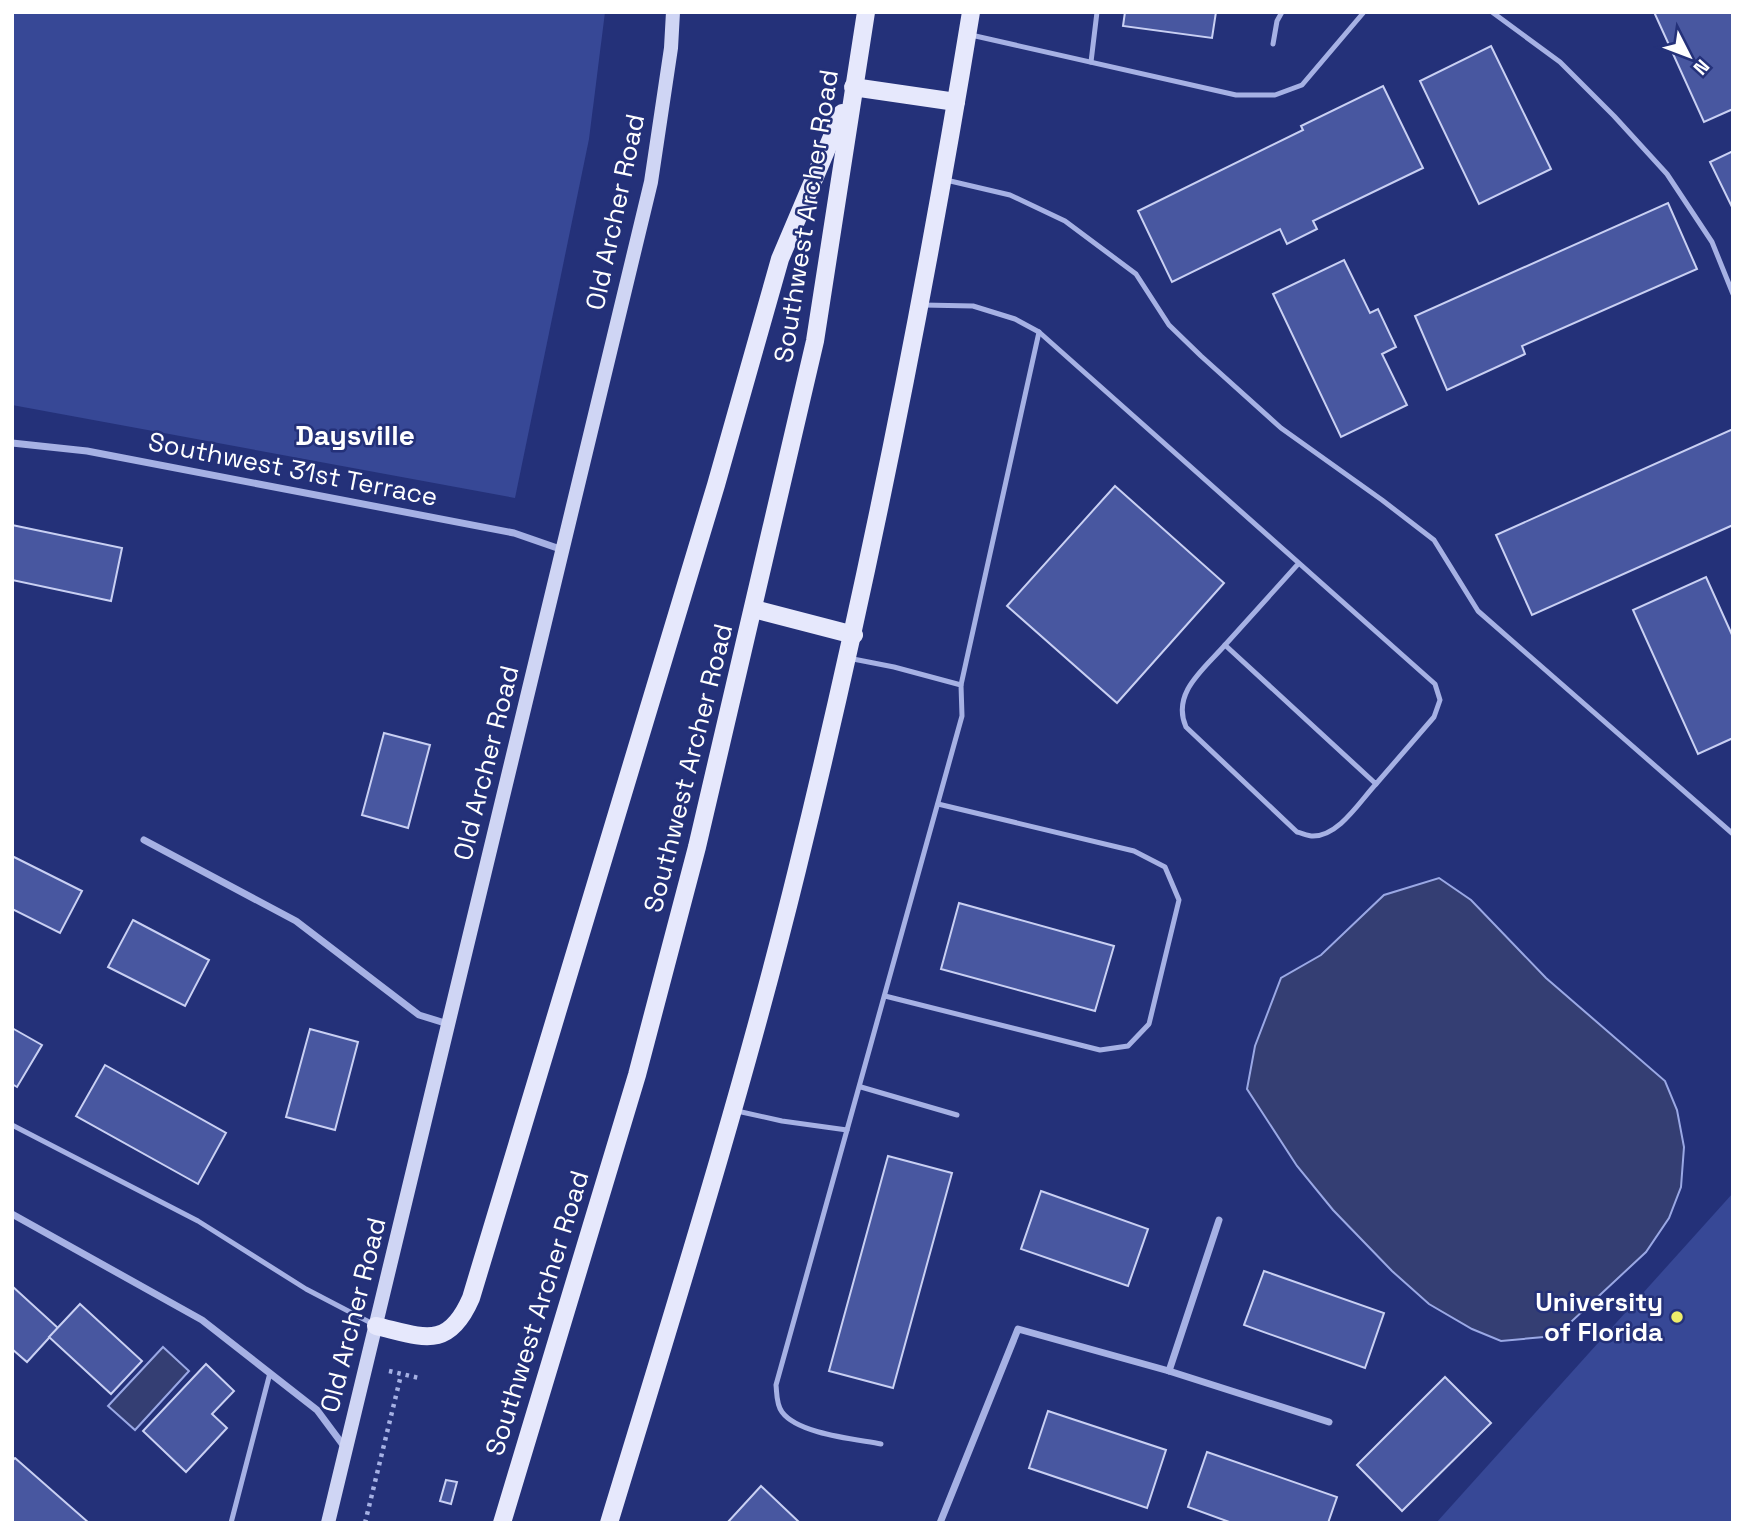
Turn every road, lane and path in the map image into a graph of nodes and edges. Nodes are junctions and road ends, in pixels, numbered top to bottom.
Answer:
1 (673, 12) edge
2 (866, 12) edge
3 (971, 12) edge
4 (1097, 12) edge
5 (1282, 12) edge
6 (1364, 12) edge
7 (1492, 12) edge
8 (968, 34) junction
9 (1273, 44) dead end
10 (1091, 62) junction
11 (853, 87) junction
12 (956, 102) junction
13 (943, 179) junction
14 (1733, 293) edge
15 (920, 305) junction
16 (1039, 331) junction
17 (12, 443) edge
18 (563, 550) junction
19 (1299, 563) junction
20 (754, 609) junction
21 (854, 635) junction
22 (1225, 645) junction
23 (848, 658) junction
24 (961, 685) junction
25 (1376, 784) junction
26 (938, 804) junction
27 (1733, 834) edge
28 (144, 840) dead end
29 (885, 996) junction
30 (448, 1025) junction
31 (861, 1087) junction
32 (733, 1110) junction
33 (957, 1115) dead end
34 (12, 1125) edge
35 (847, 1130) junction
36 (12, 1214) edge
37 (1219, 1220) dead end
38 (376, 1326) junction
39 (388, 1371) dead end
40 (1169, 1371) junction
41 (270, 1373) junction
42 (401, 1375) junction
43 (419, 1378) dead end
44 (1329, 1422) dead end
45 (881, 1444) dead end
46 (346, 1449) junction
47 (231, 1523) edge
48 (328, 1523) edge
49 (365, 1523) edge
50 (502, 1523) edge
51 (609, 1523) edge
52 (940, 1523) edge

1 - 18 street, Old Archer Road
2 - 11 main road, Southwest Archer Road
3 - 8 main road
4 - 10 lane
5 - 9 lane
6 - 10 lane
7 - 14 lane
8 - 10 lane
8 - 12 main road
11 - 12 main road
11 - 20 main road, Southwest Archer Road
11 - 38 main road
12 - 13 main road
13 - 15 main road
13 - 27 lane
15 - 16 lane
15 - 21 main road
16 - 19 lane
16 - 24 lane
17 - 18 street, Southwest 31st Terrace
18 - 30 street, Old Archer Road
19 - 22 lane
19 - 25 lane
20 - 21 main road
20 - 50 main road, Southwest Archer Road
21 - 23 main road
22 - 25 lane
22 - 25 lane
23 - 24 lane
23 - 32 main road
24 - 26 lane
26 - 29 lane
26 - 29 lane
28 - 30 street
29 - 31 lane
30 - 38 street, Old Archer Road
31 - 33 lane
31 - 35 lane
32 - 35 lane
32 - 51 main road
34 - 38 lane
35 - 45 lane
36 - 41 street
37 - 40 street
38 - 46 street, Old Archer Road
39 - 42 path
40 - 44 street
40 - 52 street
41 - 46 street
41 - 47 lane
42 - 43 path
42 - 49 path
46 - 48 street, Old Archer Road

